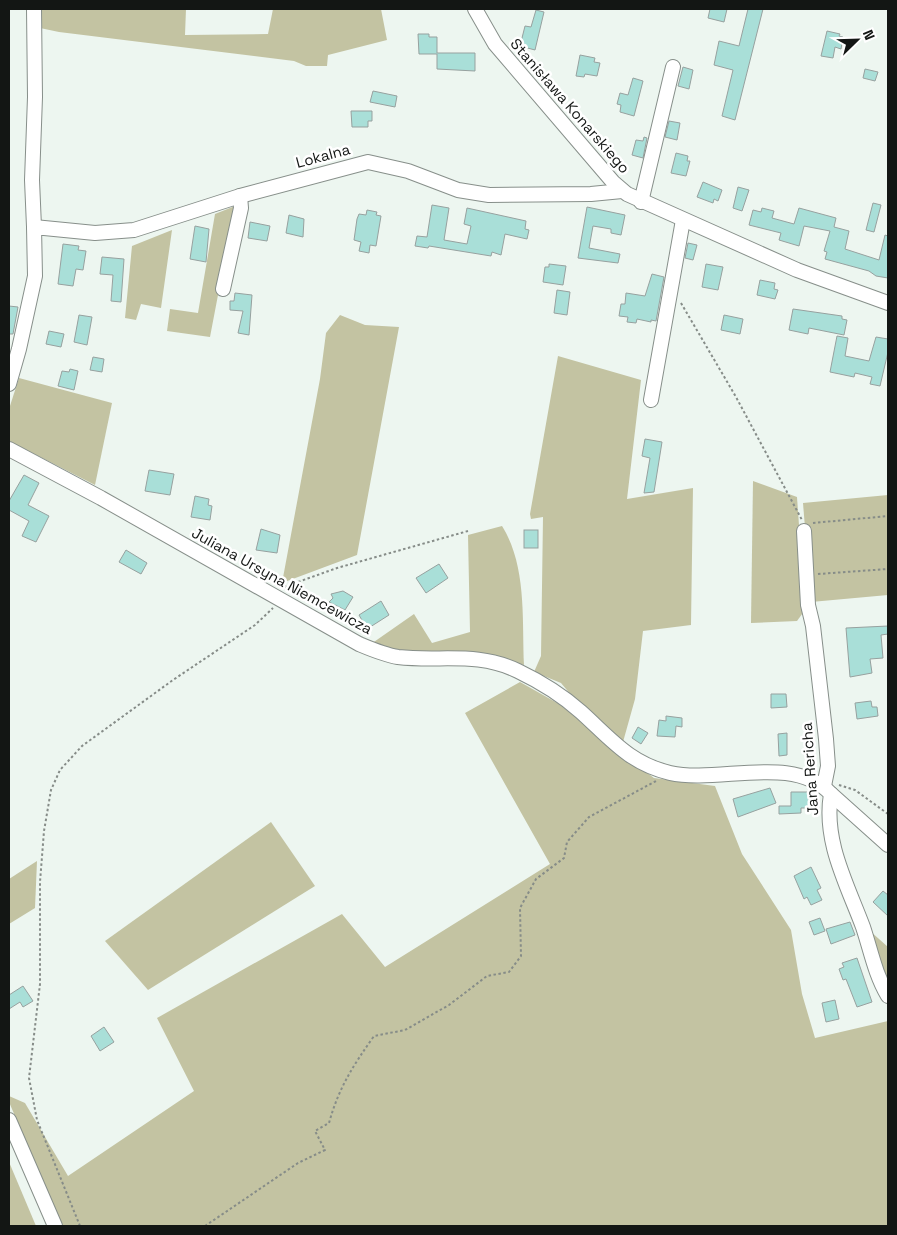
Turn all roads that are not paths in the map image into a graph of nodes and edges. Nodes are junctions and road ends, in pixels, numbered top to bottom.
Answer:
1 (34, 9) edge
2 (475, 9) edge
3 (673, 67) dead end
4 (622, 191) junction
5 (240, 196) junction
6 (641, 202) junction
7 (683, 220) junction
8 (34, 227) junction
9 (223, 289) dead end
10 (888, 303) edge
11 (9, 384) edge
12 (651, 400) dead end
13 (9, 449) edge
14 (807, 526) road end
15 (828, 790) junction
16 (888, 845) edge
17 (888, 996) edge
18 (9, 1120) edge
19 (55, 1226) edge

1 - 8 street
2 - 4 street, Stanisława Konarskiego
3 - 6 street
4 - 5 street, Lokalna
4 - 6 street, Stanisława Konarskiego
5 - 8 street, Lokalna
5 - 9 street
6 - 7 street, Stanisława Konarskiego
7 - 10 street, Stanisława Konarskiego
7 - 12 street
8 - 11 street
13 - 15 street, Juliana Ursyna Niemcewicza
14 - 15 street, Jana Rericha
15 - 16 street, Juliana Ursyna Niemcewicza
15 - 17 street, Jana Rericha
18 - 19 street

